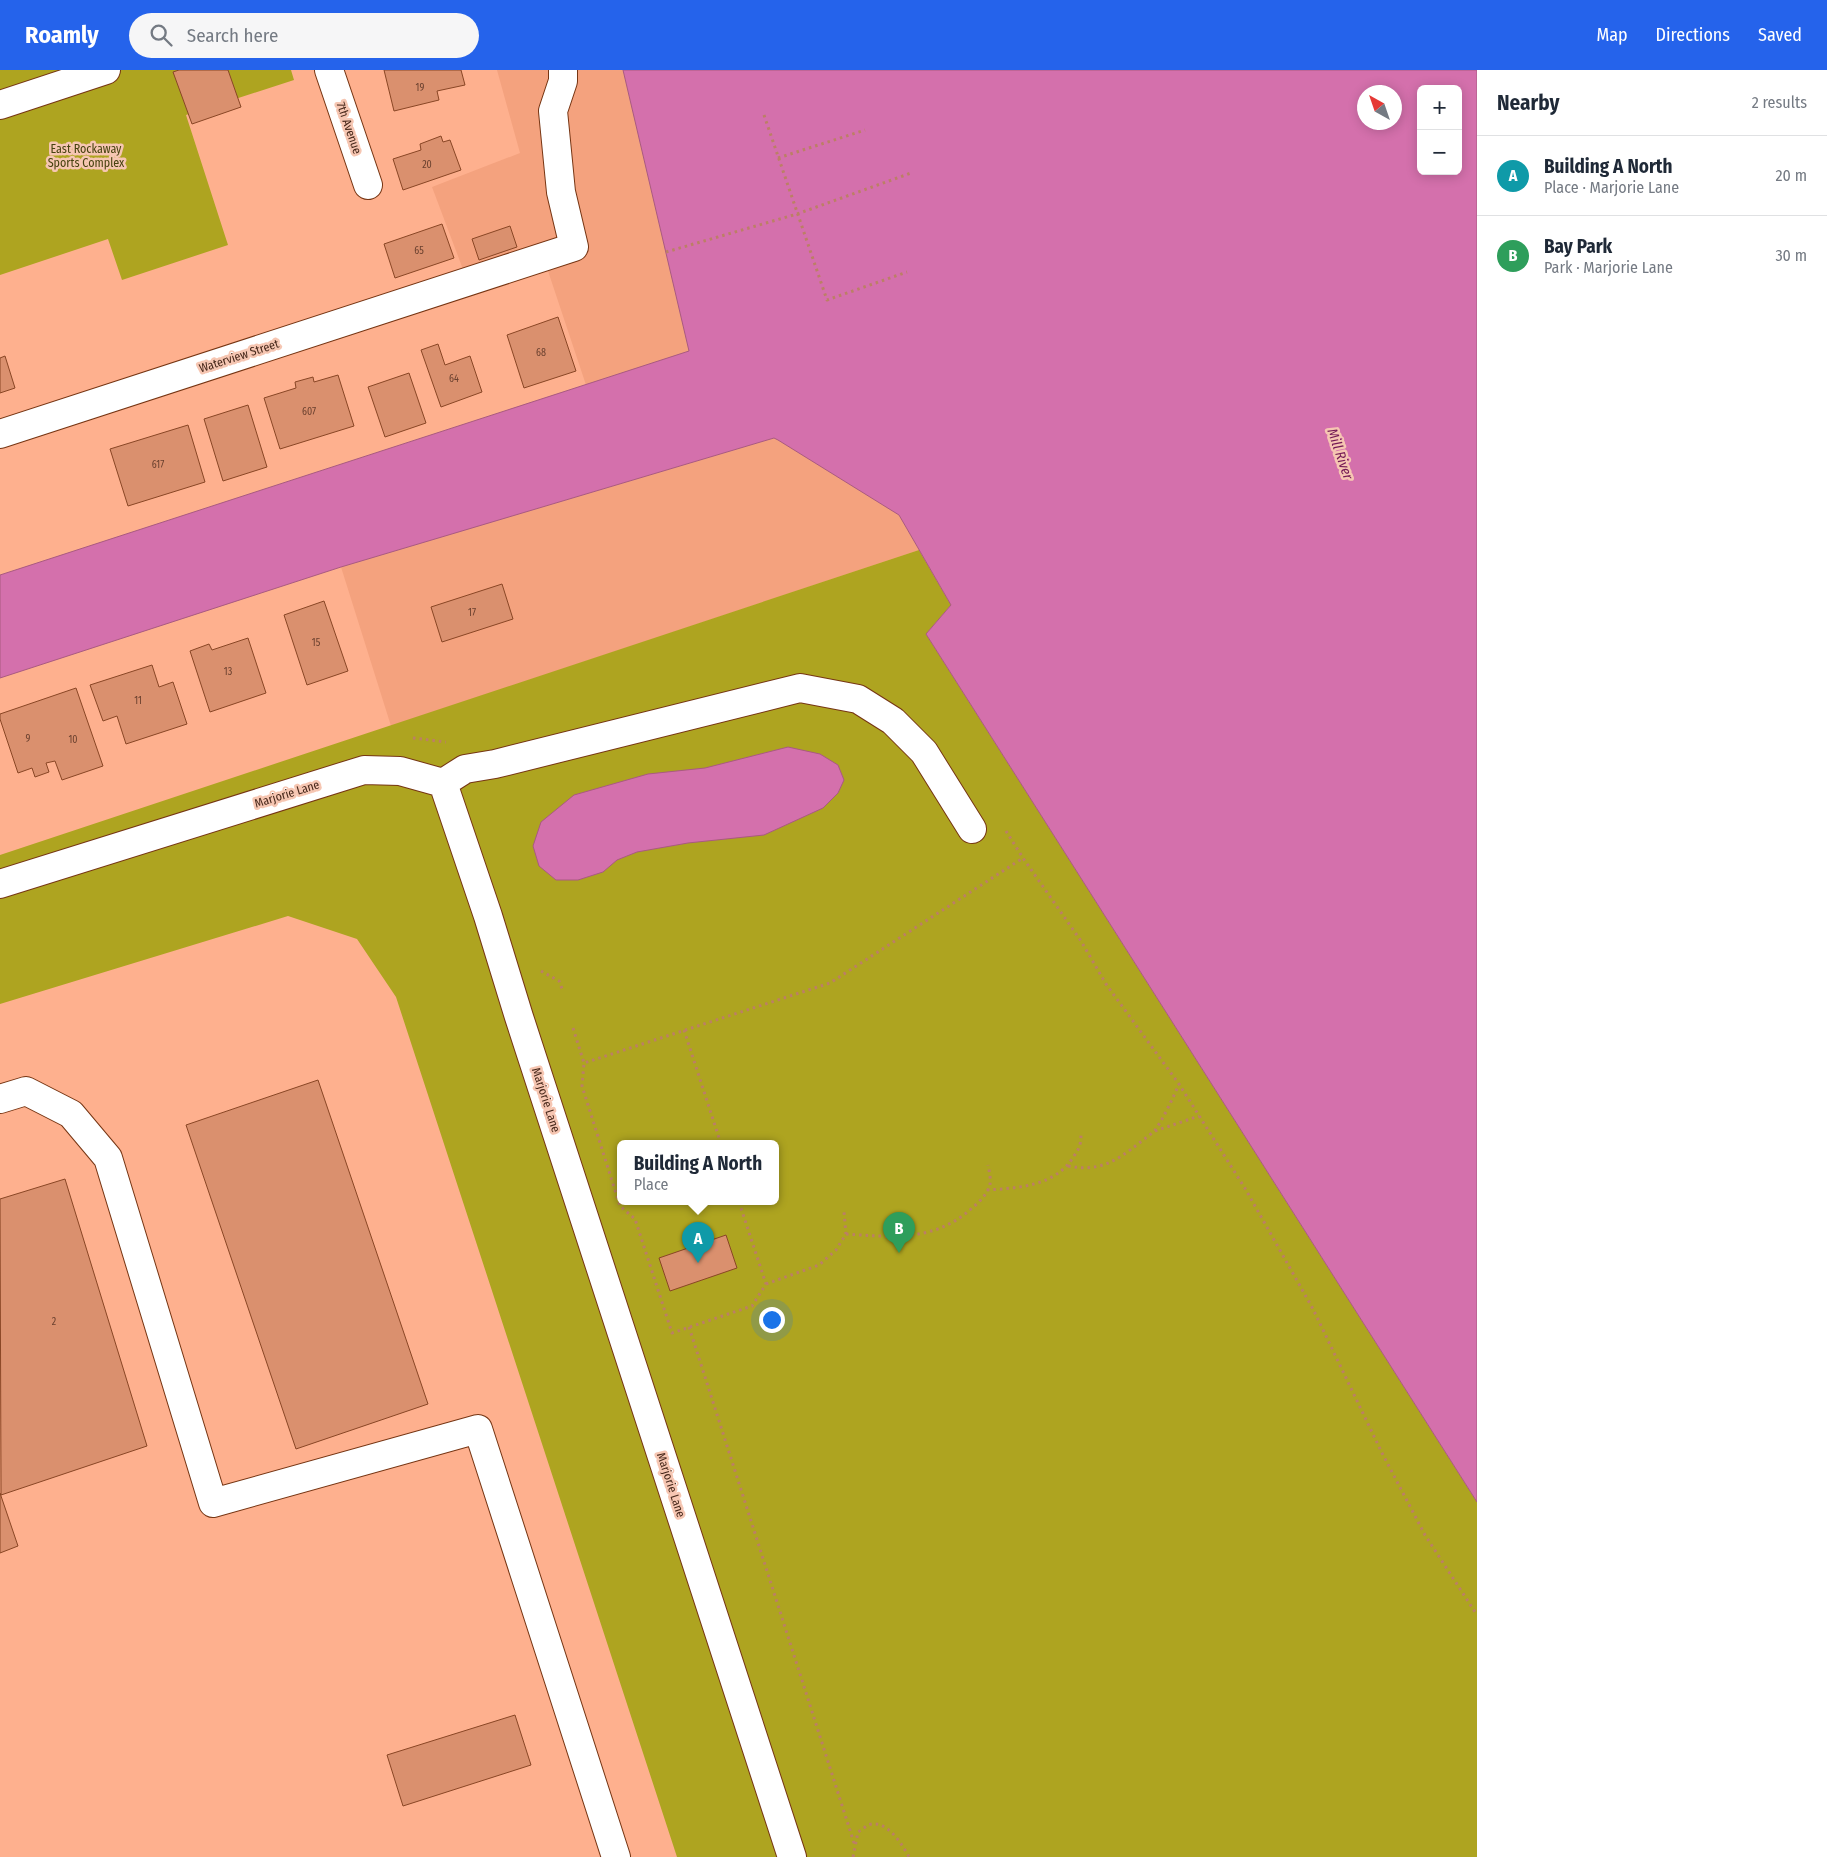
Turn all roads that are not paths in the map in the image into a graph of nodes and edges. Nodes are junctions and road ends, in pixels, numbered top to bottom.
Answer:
1 (106, 70) edge
2 (329, 70) edge
3 (563, 70) edge
4 (0, 105) edge
5 (368, 185) dead end
6 (0, 434) edge
7 (444, 783) junction
8 (972, 829) dead end
9 (0, 884) edge
10 (0, 1098) edge
11 (616, 1857) edge
12 (792, 1857) edge

1 - 4 street
2 - 5 street, 7th Avenue
3 - 6 street, Waterview Street
7 - 8 street
7 - 9 street, Marjorie Lane
7 - 12 street, Marjorie Lane
10 - 11 street

